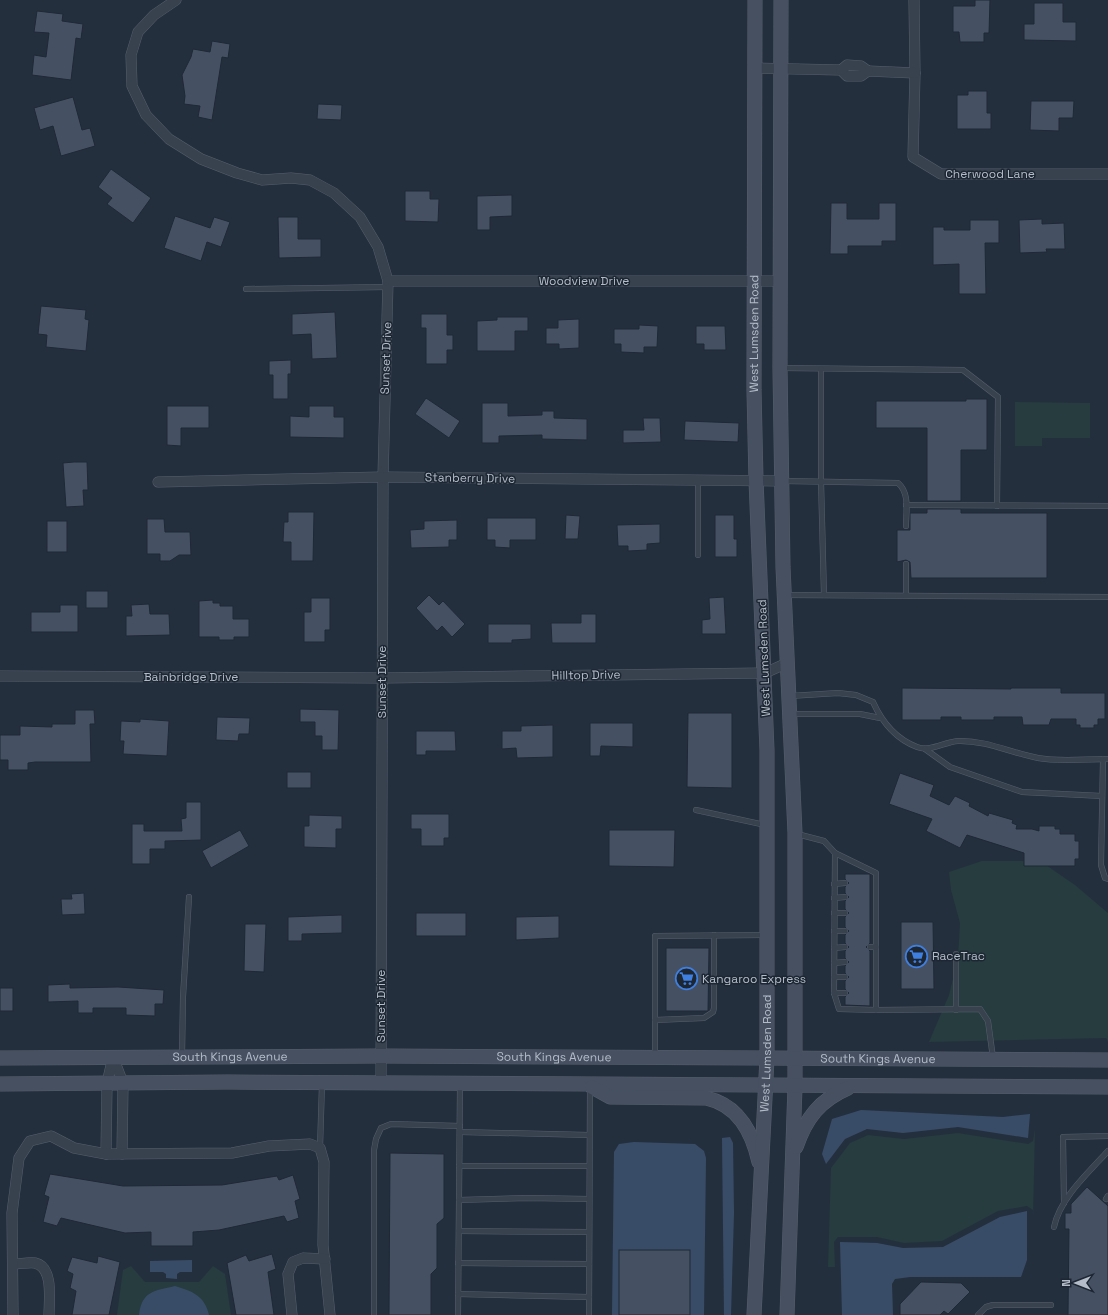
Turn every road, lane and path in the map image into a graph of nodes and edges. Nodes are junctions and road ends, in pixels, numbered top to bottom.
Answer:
1 (176, 0) edge
2 (755, 0) edge
3 (781, 0) edge
4 (914, 0) edge
5 (755, 68) junction
6 (781, 69) junction
7 (915, 73) junction
8 (1108, 174) edge
9 (755, 281) junction
10 (780, 281) junction
11 (388, 284) junction
12 (246, 289) dead end
13 (780, 368) junction
14 (821, 369) junction
15 (383, 477) junction
16 (698, 480) junction
17 (756, 480) junction
18 (782, 481) junction
19 (821, 481) junction
20 (158, 482) dead end
21 (906, 505) junction
22 (997, 506) junction
23 (1108, 506) edge
24 (906, 526) dead end
25 (698, 555) dead end
26 (906, 564) dead end
27 (784, 595) junction
28 (824, 595) junction
29 (906, 595) junction
30 (1108, 597) edge
31 (787, 663) junction
32 (765, 673) junction
33 (0, 676) edge
34 (382, 678) junction
35 (789, 696) junction
36 (790, 714) junction
37 (880, 718) junction
38 (925, 749) junction
39 (1105, 759) edge
40 (1102, 796) junction
41 (696, 810) dead end
42 (767, 826) junction
43 (795, 834) junction
44 (834, 853) junction
45 (1108, 879) edge
46 (845, 883) dead end
47 (834, 884) junction
48 (189, 898) dead end
49 (834, 898) junction
50 (845, 898) dead end
51 (834, 913) junction
52 (845, 913) dead end
53 (834, 931) junction
54 (845, 931) dead end
55 (714, 935) junction
56 (767, 935) junction
57 (845, 947) dead end
58 (870, 947) dead end
59 (876, 947) junction
60 (834, 948) junction
61 (956, 954) dead end
62 (845, 962) dead end
63 (834, 963) junction
64 (834, 978) junction
65 (845, 978) dead end
66 (834, 993) junction
67 (845, 993) dead end
68 (876, 1010) junction
69 (956, 1010) junction
70 (655, 1020) junction
71 (182, 1056) junction
72 (381, 1056) junction
73 (655, 1057) junction
74 (0, 1058) edge
75 (113, 1058) junction
76 (767, 1058) junction
77 (795, 1058) junction
78 (993, 1059) junction
79 (1108, 1060) edge
80 (107, 1083) junction
81 (123, 1083) junction
82 (0, 1084) edge
83 (322, 1084) junction
84 (381, 1084) junction
85 (460, 1085) junction
86 (590, 1086) junction
87 (767, 1086) junction
88 (795, 1087) junction
89 (852, 1087) junction
90 (1108, 1087) edge
91 (460, 1129) junction
92 (590, 1135) junction
93 (1108, 1136) edge
94 (320, 1148) junction
95 (1108, 1151) edge
96 (106, 1154) junction
97 (122, 1154) junction
98 (793, 1156) junction
99 (459, 1166) junction
100 (590, 1166) junction
101 (762, 1174) junction
102 (589, 1199) junction
103 (459, 1200) junction
104 (1064, 1203) junction
105 (1054, 1227) dead end
106 (459, 1231) junction
107 (589, 1232) junction
108 (325, 1259) junction
109 (458, 1263) junction
110 (13, 1264) junction
111 (589, 1264) junction
112 (458, 1294) junction
113 (589, 1297) junction
114 (1051, 1305) dead end
115 (754, 1314) edge
116 (13, 1315) edge
117 (49, 1315) edge
118 (292, 1315) edge
119 (330, 1315) edge
120 (374, 1315) edge
121 (458, 1315) edge
122 (589, 1315) edge
123 (787, 1315) edge
124 (978, 1315) edge

1 - 11 street, Sunset Drive
2 - 5 main road, West Lumsden Road
3 - 6 main road, West Lumsden Road
4 - 7 street
5 - 6 street
5 - 9 main road, West Lumsden Road
6 - 7 street
6 - 10 main road, West Lumsden Road
7 - 8 street, Cherwood Lane
9 - 10 street, Woodview Drive
9 - 11 street, Woodview Drive
9 - 17 main road, West Lumsden Road
10 - 13 main road, West Lumsden Road
11 - 12 lane
11 - 15 street, Sunset Drive
13 - 14 lane
13 - 18 main road, West Lumsden Road
14 - 19 lane
14 - 22 lane
15 - 16 street, Stanberry Drive
15 - 20 street, Stanberry Drive
15 - 34 street, Sunset Drive
16 - 17 street, Stanberry Drive
16 - 25 lane
17 - 18 street, Stanberry Drive
17 - 32 main road, West Lumsden Road
18 - 19 lane
18 - 27 main road, West Lumsden Road
19 - 21 lane
19 - 28 lane
21 - 22 lane
21 - 24 lane
22 - 23 lane
26 - 29 lane
27 - 28 lane
27 - 31 main road, West Lumsden Road
28 - 29 lane
29 - 30 lane
31 - 32 street, Hilltop Drive
31 - 35 main road, West Lumsden Road
32 - 34 street, Hilltop Drive
32 - 42 main road, West Lumsden Road
33 - 34 street, Bainbridge Drive
34 - 72 street, Sunset Drive
35 - 36 main road, West Lumsden Road
35 - 37 lane
36 - 37 lane
36 - 43 main road, West Lumsden Road
37 - 38 lane
38 - 39 lane
38 - 40 lane
39 - 40 lane
40 - 45 lane
41 - 42 lane
42 - 56 main road, West Lumsden Road
43 - 44 lane
43 - 77 main road, West Lumsden Road
44 - 47 lane
44 - 59 lane
46 - 47 lane
47 - 49 lane
48 - 71 lane
49 - 50 lane
49 - 51 lane
51 - 52 lane
51 - 53 lane
53 - 54 lane
53 - 60 lane
55 - 56 lane
55 - 70 lane
55 - 70 lane
56 - 76 main road, West Lumsden Road
57 - 60 lane
58 - 59 lane
59 - 68 lane
60 - 63 lane
61 - 69 lane
62 - 63 lane
63 - 64 lane
64 - 65 lane
64 - 66 lane
66 - 67 lane
66 - 68 lane
68 - 69 lane
69 - 78 lane
70 - 73 lane
71 - 72 main road, South Kings Avenue
71 - 75 main road, South Kings Avenue
72 - 73 main road, South Kings Avenue
72 - 84 street, Sunset Drive
73 - 76 main road, South Kings Avenue
74 - 75 main road, South Kings Avenue
75 - 80 street
75 - 81 street
76 - 77 main road, South Kings Avenue
76 - 87 main road, West Lumsden Road
77 - 78 main road, South Kings Avenue
77 - 88 main road, West Lumsden Road
78 - 79 main road, South Kings Avenue
80 - 81 main road
80 - 82 main road
80 - 96 street
81 - 83 main road
81 - 97 street
83 - 84 main road
83 - 94 lane
84 - 85 main road
85 - 86 main road
85 - 91 lane
86 - 87 main road
86 - 92 lane
86 - 101 main road
87 - 88 main road
87 - 101 main road, West Lumsden Road
88 - 89 main road
88 - 98 main road, West Lumsden Road
89 - 90 main road
89 - 98 main road
91 - 92 lane
91 - 99 lane
91 - 120 lane
92 - 100 lane
93 - 104 lane
94 - 97 street
94 - 108 street
95 - 104 lane
96 - 97 street
96 - 110 street
98 - 123 main road, West Lumsden Road
99 - 100 lane
99 - 103 lane
100 - 102 lane
101 - 115 main road, West Lumsden Road
102 - 103 lane
102 - 107 lane
103 - 106 lane
104 - 105 lane
106 - 107 lane
106 - 109 lane
107 - 111 lane
108 - 118 street
108 - 119 street
109 - 111 lane
109 - 112 lane
110 - 116 street
110 - 117 street
111 - 113 lane
112 - 113 lane
112 - 121 lane
113 - 122 lane
114 - 124 lane

